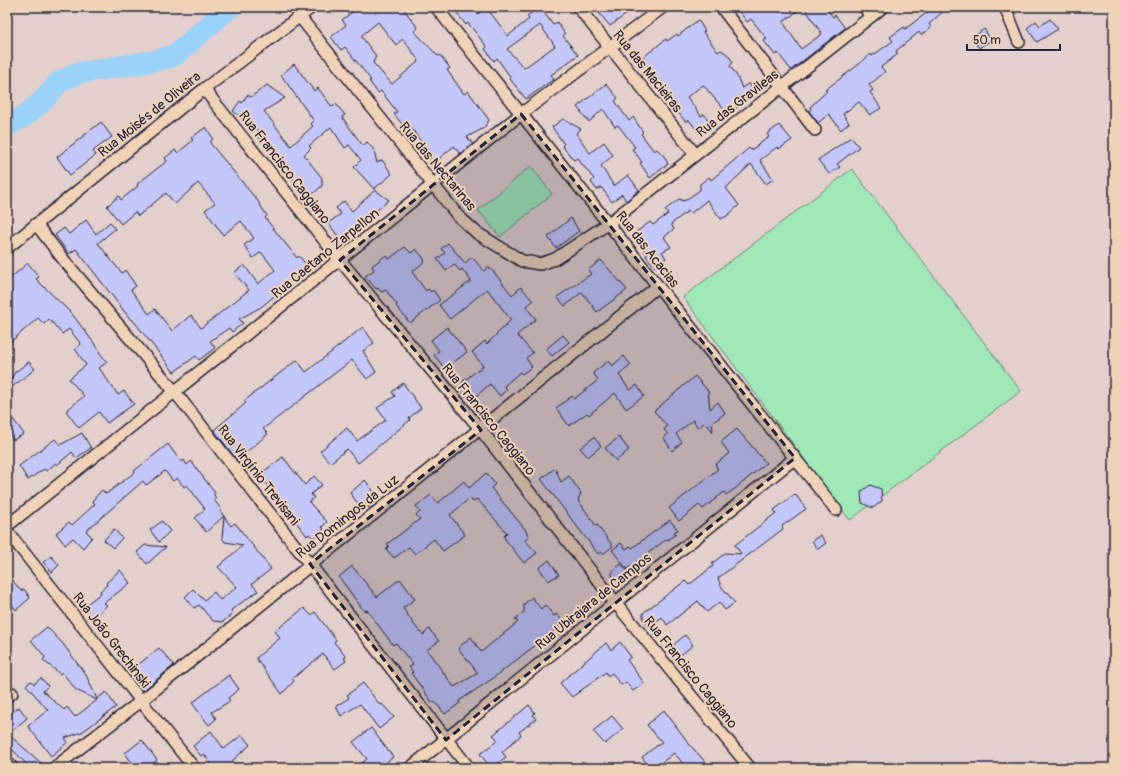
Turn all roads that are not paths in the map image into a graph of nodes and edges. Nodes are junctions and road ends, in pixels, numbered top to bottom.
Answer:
1 (312, 7) edge
2 (436, 7) edge
3 (578, 7) edge
4 (663, 7) edge
5 (721, 7) edge
6 (864, 7) edge
7 (883, 7) edge
8 (1005, 7) edge
9 (300, 16) junction
10 (871, 16) junction
11 (1019, 42) dead end
12 (610, 48) junction
13 (782, 87) junction
14 (204, 89) junction
15 (521, 114) junction
16 (816, 130) dead end
17 (695, 154) junction
18 (433, 186) junction
19 (609, 223) junction
20 (36, 224) junction
21 (7, 248) edge
22 (340, 260) junction
23 (658, 286) junction
24 (175, 392) junction
25 (481, 430) junction
26 (795, 458) junction
27 (836, 510) dead end
28 (7, 526) edge
29 (7, 531) edge
30 (310, 564) junction
31 (615, 602) junction
32 (142, 701) junction
33 (446, 740) junction
34 (7, 761) edge
35 (12, 768) edge
36 (54, 768) edge
37 (194, 768) edge
38 (410, 768) edge
39 (469, 768) edge
40 (750, 768) edge

1 - 9 street, Rua Moisés de Oliveira
2 - 15 street, Rua das Acacias
3 - 12 street, Rua das Macieiras
4 - 12 street, Rua Caetano Zarpellon
5 - 13 street
6 - 10 street
7 - 10 street, Rua das Gravileas
8 - 11 street
9 - 14 street, Rua Moisés de Oliveira
9 - 18 street, Rua das Nectarinas
10 - 13 street, Rua das Gravileas
12 - 15 street, Rua Caetano Zarpellon
12 - 17 street, Rua das Macieiras
13 - 16 street
13 - 17 street, Rua das Gravileas
14 - 20 street, Rua Moisés de Oliveira
14 - 22 street, Rua Francisco Caggiano
15 - 18 street, Rua Caetano Zarpellon
15 - 19 street, Rua das Acacias
17 - 19 street, Rua das Gravileas
18 - 19 street, Rua das Nectarinas
18 - 22 street, Rua Caetano Zarpellon
19 - 23 street, Rua das Acacias
20 - 21 street, Rua Moisés de Oliveira
20 - 24 street, Rua Virgínio Trevisani
22 - 24 street, Rua Caetano Zarpellon
22 - 25 street, Rua Francisco Caggiano
23 - 25 street, Rua Domingos da Luz
23 - 26 street, Rua das Acacias
24 - 28 street, Rua Caetano Zarpellon
24 - 30 street, Rua Virgínio Trevisani
25 - 30 street, Rua Domingos da Luz
25 - 31 street, Rua Francisco Caggiano
26 - 27 street, Rua das Acacias
26 - 31 street, Rua Ubirajara de Campos
29 - 32 street, Rua João Grechinski
30 - 32 street, Rua Domingos da Luz
30 - 33 street, Rua Virgínio Trevisani
31 - 33 street, Rua Ubirajara de Campos
31 - 40 street, Rua Francisco Caggiano
32 - 36 street, Rua Domingos da Luz
32 - 37 street, Rua João Grechinski
33 - 38 street, Rua Ubirajara de Campos
33 - 39 street, Rua Virgínio Trevisani
34 - 35 street

